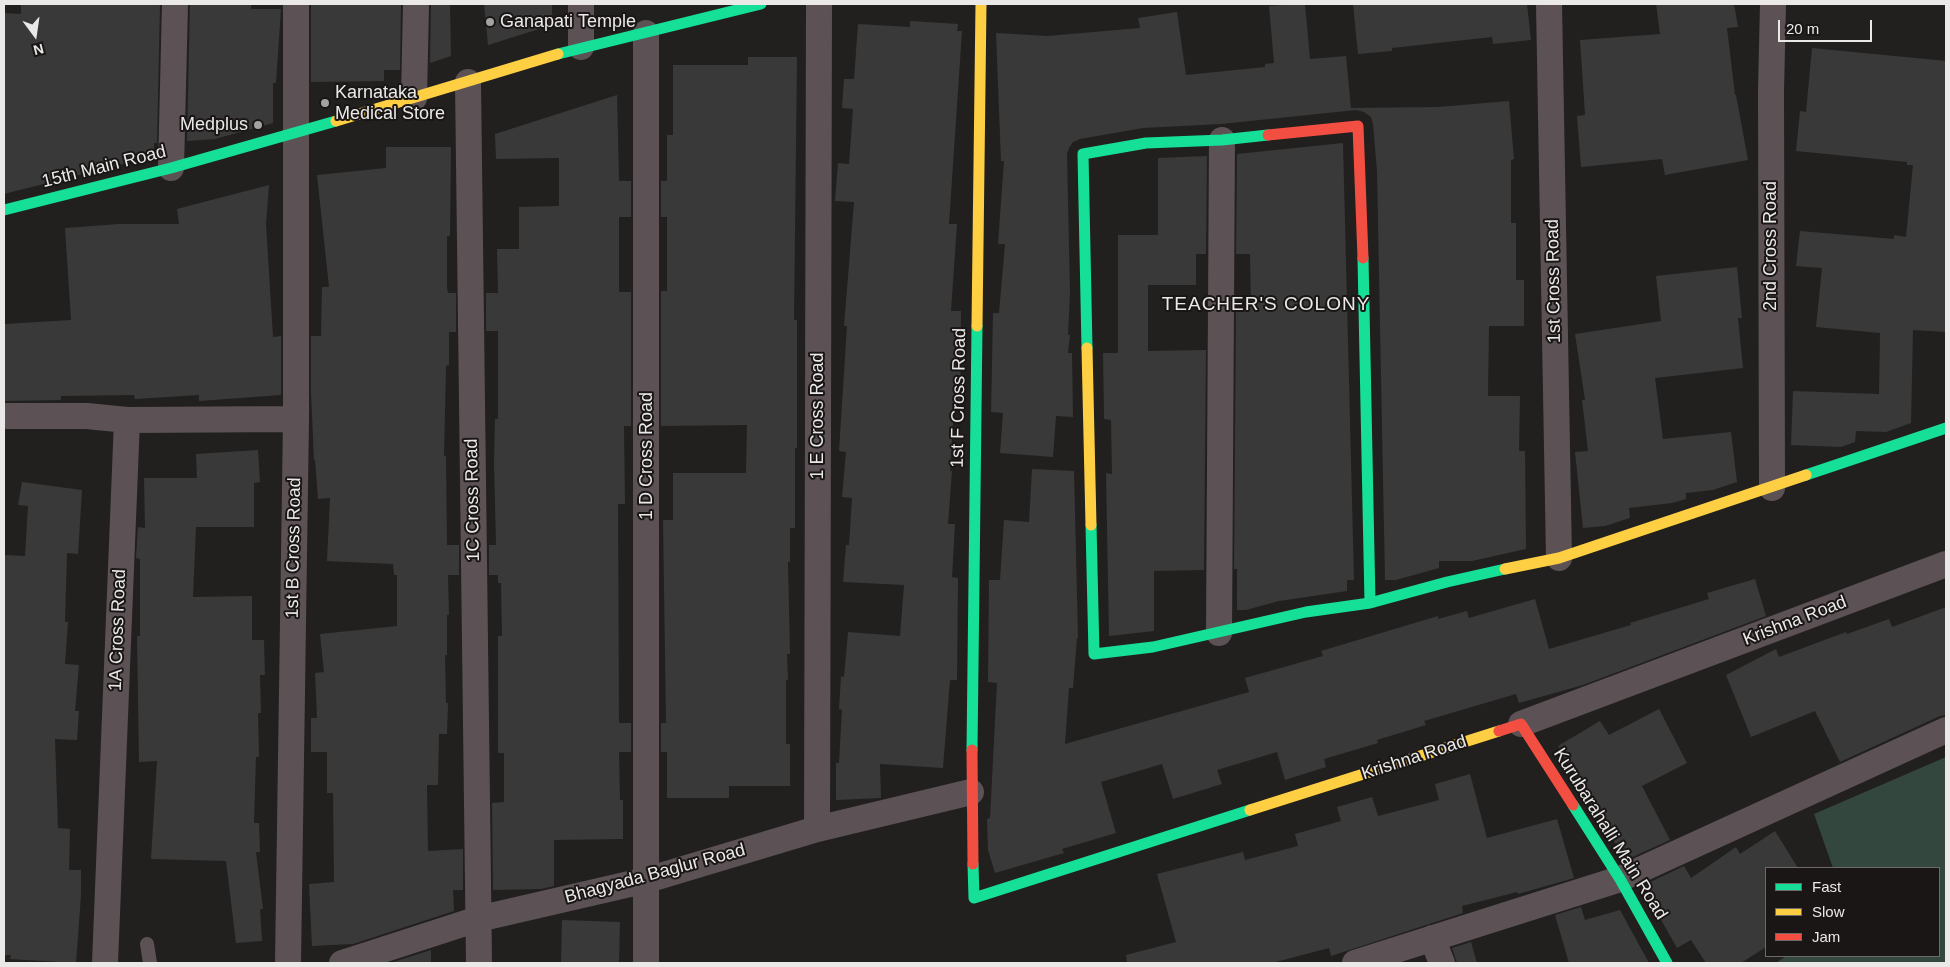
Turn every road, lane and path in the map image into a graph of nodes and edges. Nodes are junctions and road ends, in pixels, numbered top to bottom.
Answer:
1 (175, 4) edge
2 (296, 4) edge
3 (416, 4) edge
4 (581, 4) edge
5 (761, 4) edge
6 (819, 4) edge
7 (981, 4) edge
8 (1549, 4) edge
9 (1773, 4) edge
10 (646, 32) junction
11 (581, 47) junction
12 (468, 82) junction
13 (414, 98) junction
14 (295, 133) junction
15 (1222, 140) junction
16 (171, 168) junction
17 (4, 210) edge
18 (4, 416) edge
19 (296, 419) junction
20 (127, 420) junction
21 (1946, 428) edge
22 (1772, 488) junction
23 (1559, 558) junction
24 (1946, 564) edge
25 (1370, 603) junction
26 (1219, 633) junction
27 (1521, 724) junction
28 (1946, 730) edge
29 (971, 792) junction
30 (817, 829) junction
31 (1620, 879) junction
32 (647, 880) junction
33 (478, 919) junction
34 (1432, 938) junction
35 (147, 944) dead end
36 (105, 963) edge
37 (150, 963) edge
38 (288, 963) edge
39 (342, 963) edge
40 (479, 963) edge
41 (646, 963) edge
42 (1355, 963) edge
43 (1442, 963) edge
44 (1667, 963) edge

1 - 16 street
2 - 14 street, 1st B Cross Road
3 - 13 street
4 - 11 street
5 - 10 street, 15th Main Road
6 - 30 street, 1 E Cross Road
7 - 29 street, 1st F Cross Road
8 - 23 street, 1st Cross Road
9 - 22 street, 2nd Cross Road
10 - 11 street, 15th Main Road
10 - 32 street, 1 D Cross Road
11 - 12 street, 15th Main Road
12 - 13 street, 15th Main Road
12 - 33 street, 1C Cross Road
13 - 14 street, 15th Main Road
14 - 16 street, 15th Main Road
14 - 19 street, 1st B Cross Road
15 - 25 street
15 - 26 street
15 - 26 street
16 - 17 street, 15th Main Road
18 - 20 street
19 - 20 street
19 - 38 street, 1st B Cross Road
20 - 36 street, 1A Cross Road
21 - 22 street
22 - 23 street
23 - 25 street
24 - 27 street, Krishna Road
25 - 26 street
27 - 29 street, Krishna Road
27 - 31 street, Kurubarahalli Main Road
28 - 31 street
29 - 30 street, Bhagyada Baglur Road
30 - 32 street, Bhagyada Baglur Road
31 - 34 street
31 - 44 street, Kurubarahalli Main Road
32 - 33 street, Bhagyada Baglur Road
32 - 41 street, 1 D Cross Road
33 - 39 street, Bhagyada Baglur Road
33 - 40 street, 1C Cross Road
34 - 42 street
34 - 43 street
35 - 37 lane

